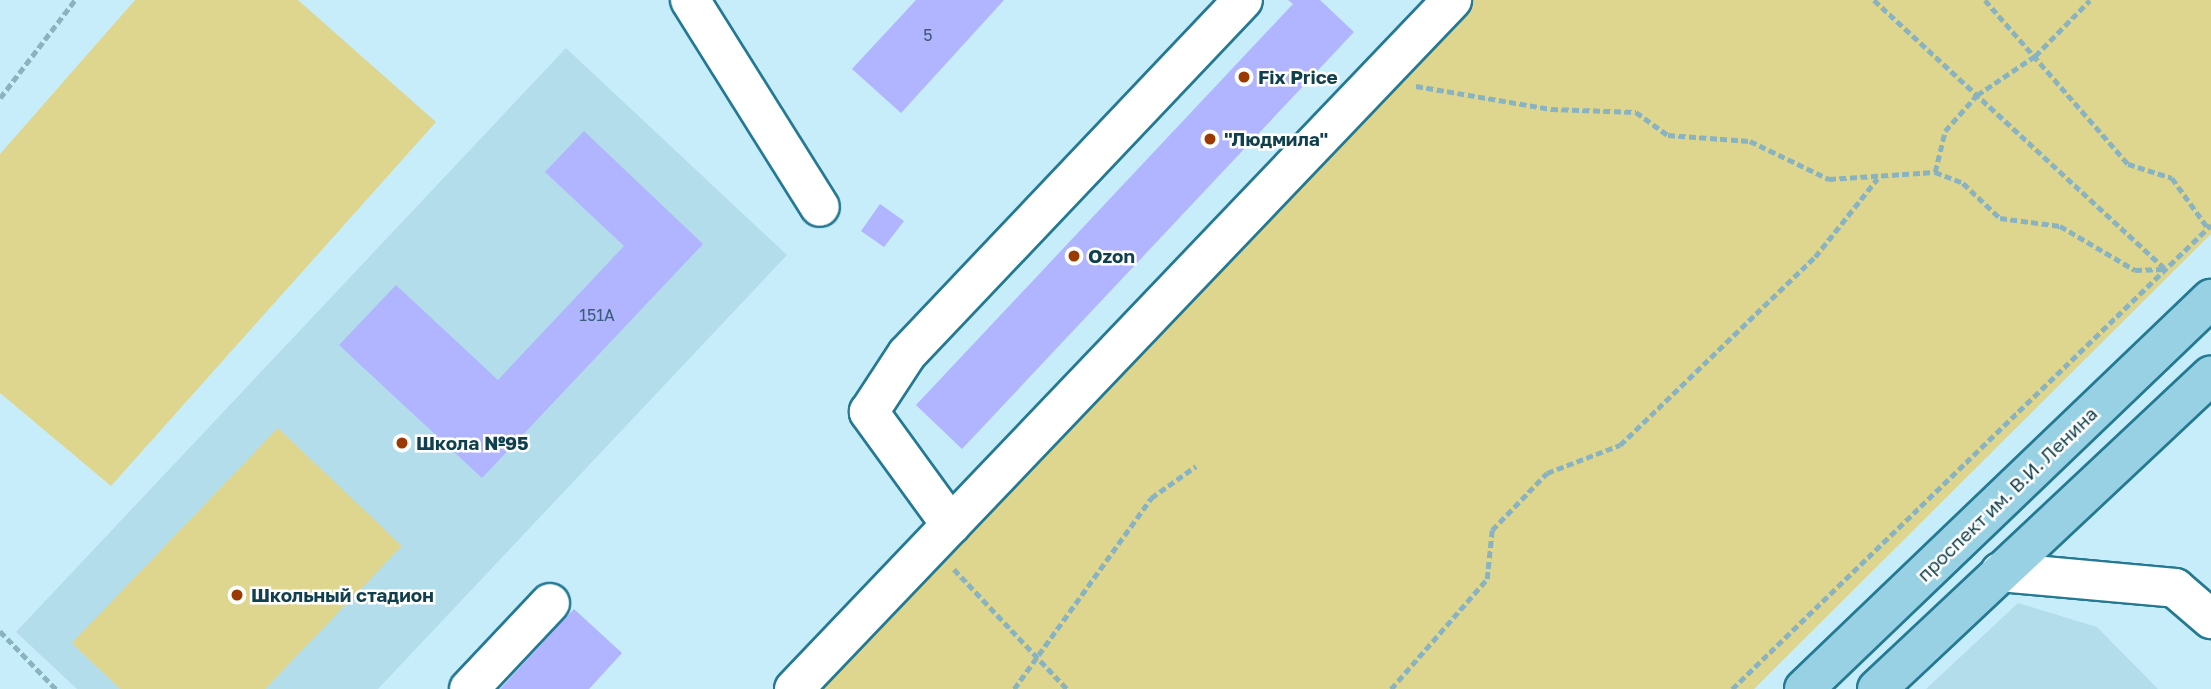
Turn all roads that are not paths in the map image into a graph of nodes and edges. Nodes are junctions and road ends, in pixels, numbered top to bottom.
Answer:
1 (690, 0) edge
2 (1243, 0) edge
3 (1452, 0) edge
4 (820, 207) dead end
5 (2211, 299) edge
6 (2211, 376) edge
7 (941, 535) junction
8 (2000, 572) junction
9 (550, 603) dead end
10 (2211, 619) edge
11 (469, 689) edge
12 (794, 689) edge
13 (1804, 689) edge
14 (1877, 689) edge

1 - 4 street
2 - 7 street
3 - 7 street
5 - 13 main road, проспект им. В.И. Ленина
6 - 8 main road
7 - 12 street
8 - 10 street
8 - 14 main road
9 - 11 street

